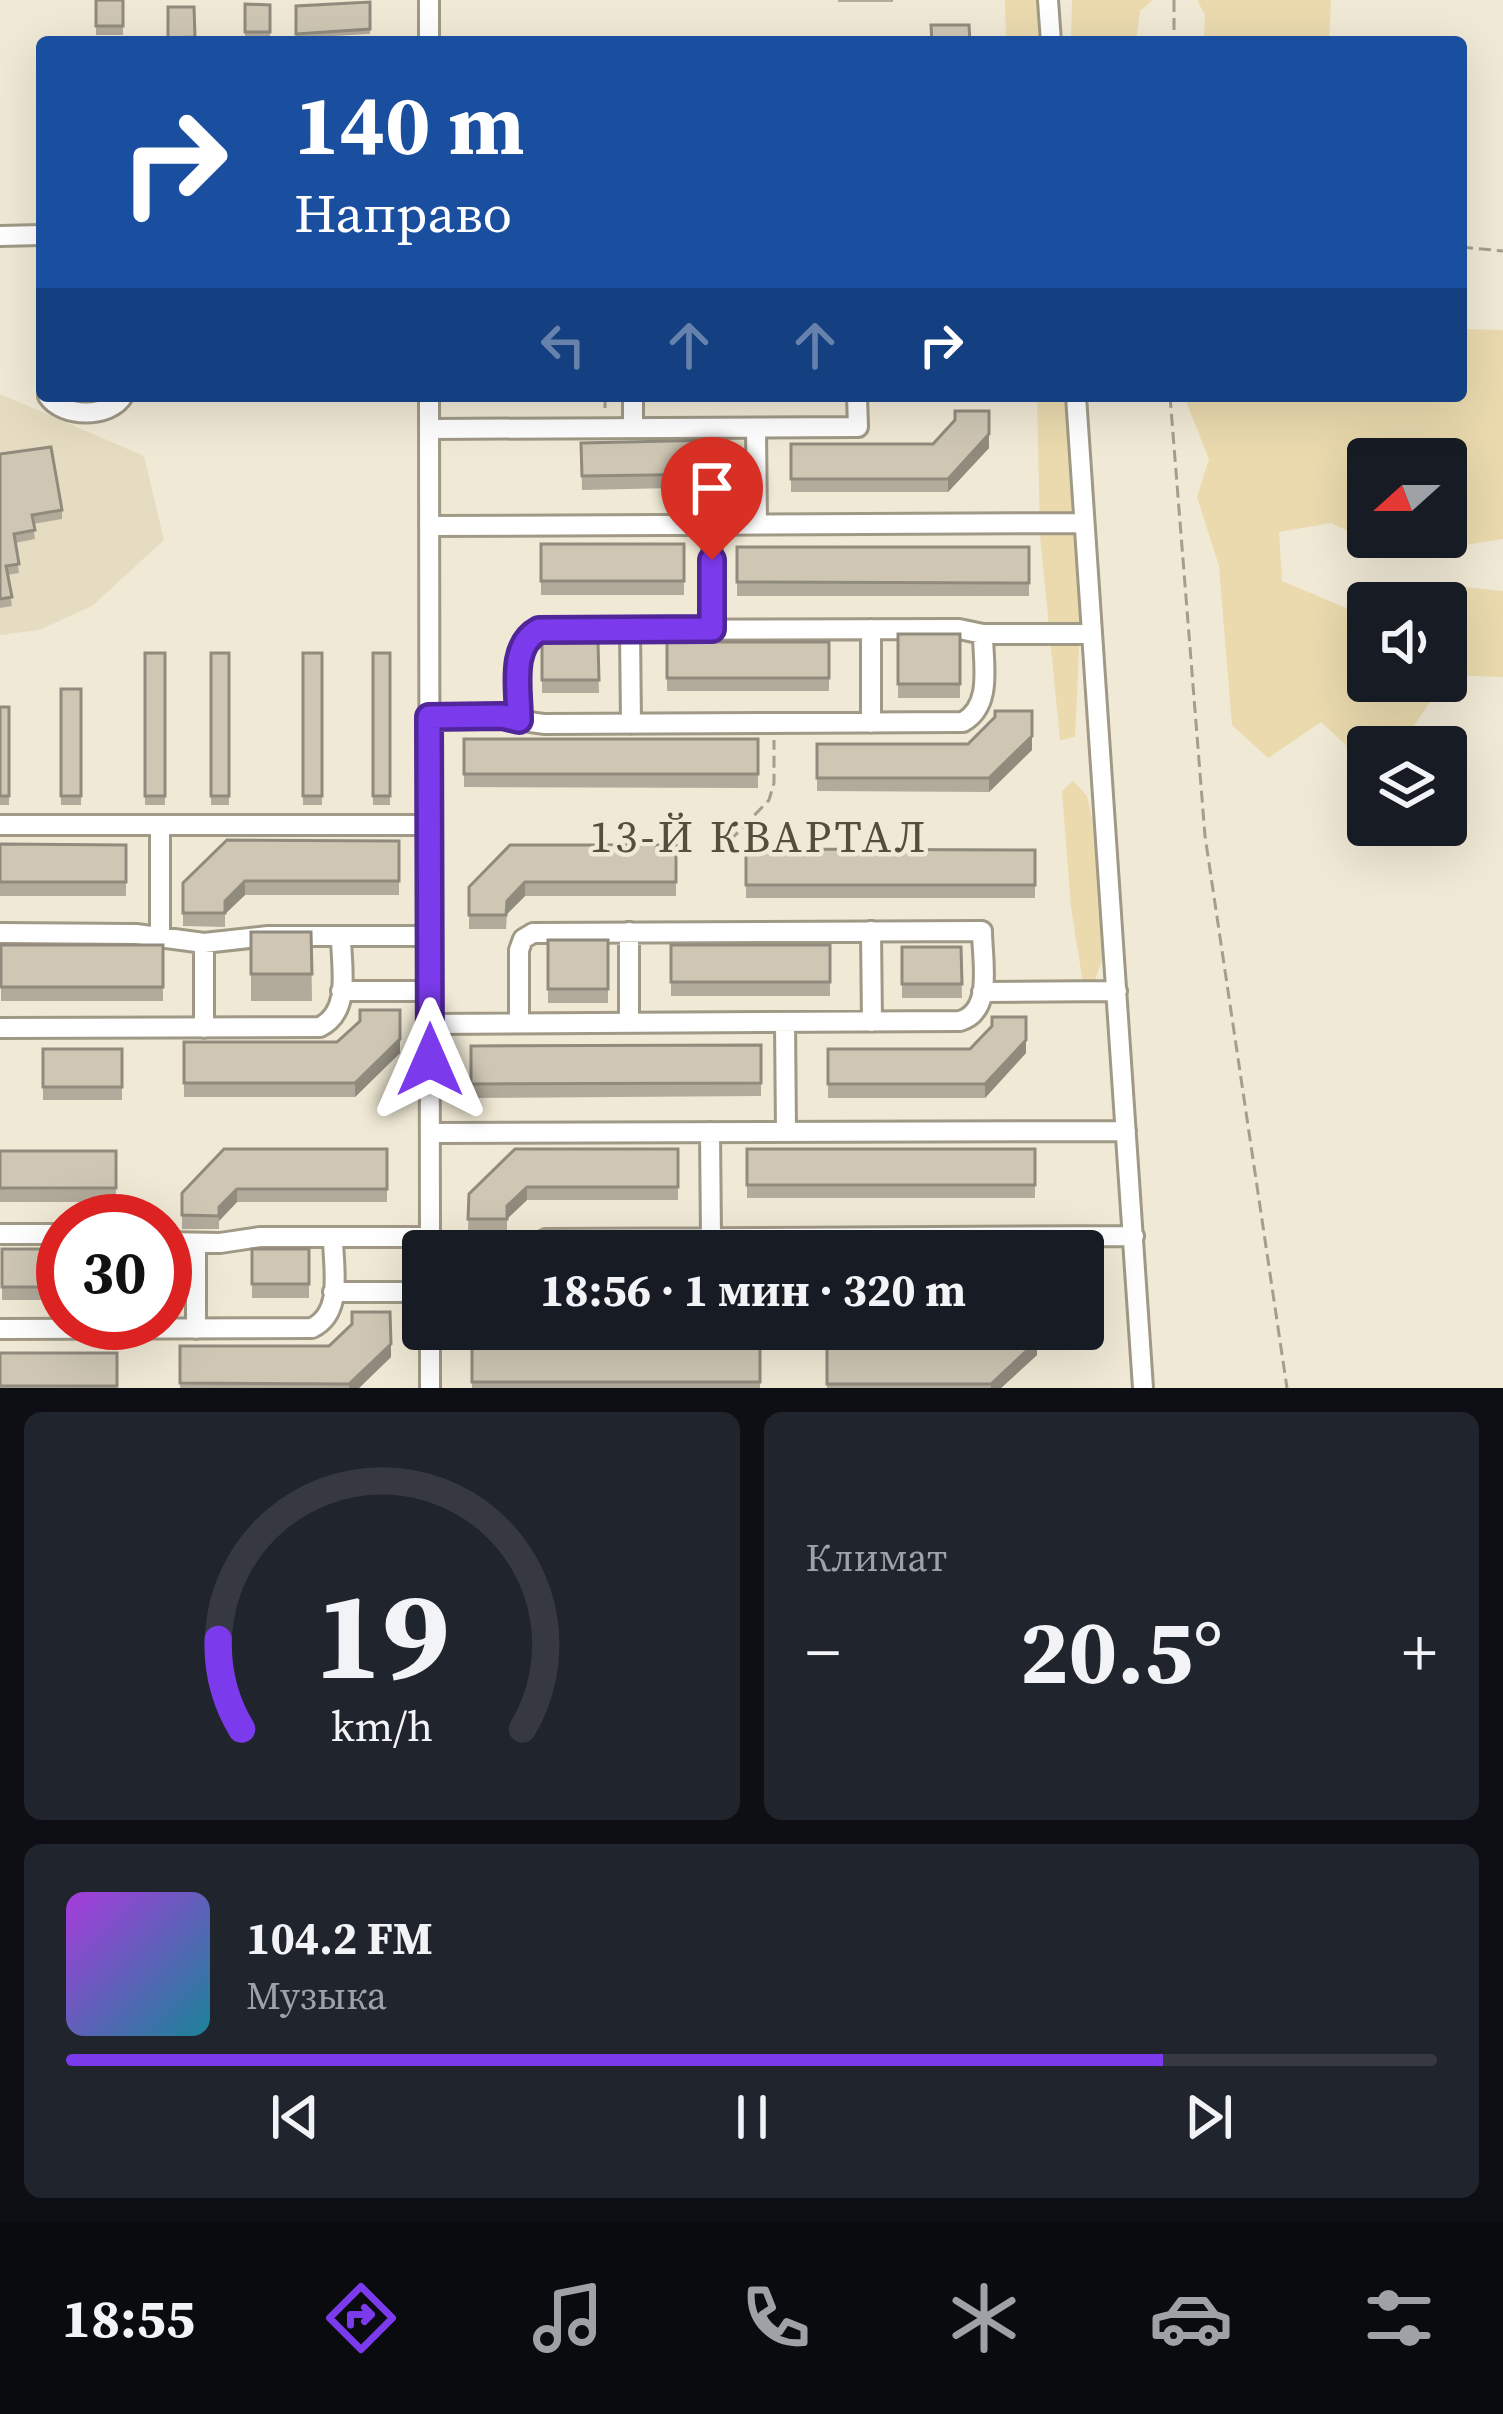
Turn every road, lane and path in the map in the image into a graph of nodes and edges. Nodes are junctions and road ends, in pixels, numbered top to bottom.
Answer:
1 (429, 0) edge
2 (1048, 0) edge
3 (1174, 0) edge
4 (429, 36) edge
5 (1051, 36) edge
6 (1174, 36) edge
7 (36, 235) edge
8 (0, 236) edge
9 (1467, 248) edge
10 (1503, 251) edge
11 (52, 402) edge
12 (118, 402) edge
13 (429, 402) edge
14 (633, 402) edge
15 (857, 402) edge
16 (1076, 402) edge
17 (1170, 402) edge
18 (633, 428) junction
19 (756, 428) junction
20 (429, 429) junction
21 (1084, 523) junction
22 (757, 524) junction
23 (712, 525) junction
24 (429, 526) junction
25 (712, 629) junction
26 (871, 629) junction
27 (630, 630) junction
28 (983, 634) junction
29 (1092, 634) junction
30 (429, 717) junction
31 (519, 720) junction
32 (774, 723) junction
33 (871, 723) junction
34 (631, 724) junction
35 (0, 825) edge
36 (160, 825) junction
37 (430, 826) junction
38 (717, 854) dead end
39 (871, 931) junction
40 (629, 932) junction
41 (0, 933) edge
42 (341, 936) junction
43 (430, 936) junction
44 (160, 938) junction
45 (204, 943) junction
46 (341, 991) junction
47 (430, 991) junction
48 (1117, 991) junction
49 (982, 992) junction
50 (785, 1022) junction
51 (872, 1022) junction
52 (519, 1023) junction
53 (629, 1023) junction
54 (430, 1024) junction
55 (0, 1028) edge
56 (204, 1028) junction
57 (1126, 1131) junction
58 (710, 1132) junction
59 (786, 1132) junction
60 (430, 1133) junction
61 (430, 1230) edge
62 (711, 1230) edge
63 (0, 1234) edge
64 (36, 1234) edge
65 (333, 1237) junction
66 (1134, 1237) junction
67 (1104, 1238) edge
68 (402, 1242) edge
69 (192, 1244) edge
70 (196, 1244) junction
71 (333, 1292) junction
72 (402, 1292) edge
73 (0, 1329) edge
74 (196, 1329) junction
75 (430, 1350) edge
76 (430, 1388) edge
77 (1143, 1388) edge
78 (1287, 1388) edge

1 - 4 street
2 - 5 street
3 - 6 path
7 - 8 street
9 - 10 path
11 - 12 street
13 - 20 street
14 - 18 street
15 - 19 street
16 - 21 street
17 - 78 path
18 - 19 street
18 - 20 street
19 - 22 street
20 - 24 street
21 - 22 street
21 - 29 street
22 - 23 street
23 - 24 street
23 - 25 street
24 - 30 street
25 - 26 street
25 - 27 street
26 - 28 street
26 - 33 street
27 - 31 street
27 - 34 street
28 - 29 street
28 - 33 street
29 - 48 street
30 - 31 street
30 - 37 street
31 - 34 street
32 - 33 street
32 - 34 street
32 - 38 path
35 - 36 street
36 - 37 street
36 - 44 street
37 - 43 street
39 - 40 street
39 - 49 street
39 - 51 street
40 - 52 street
40 - 53 street
41 - 44 street
42 - 43 street
42 - 45 street
42 - 46 street
43 - 47 street
44 - 45 street
45 - 56 street
46 - 47 street
46 - 56 street
47 - 54 street
48 - 49 street
48 - 57 street
49 - 51 street
50 - 51 street
50 - 53 street
50 - 59 street
52 - 53 street
52 - 54 street
54 - 60 street
55 - 56 street
57 - 59 street
57 - 66 street
58 - 59 street
58 - 60 street
58 - 62 street
60 - 61 street
63 - 64 street
65 - 68 street
65 - 70 street
65 - 71 street
66 - 67 street
66 - 77 street
69 - 70 street
70 - 74 street
71 - 72 street
71 - 74 street
73 - 74 street
75 - 76 street

